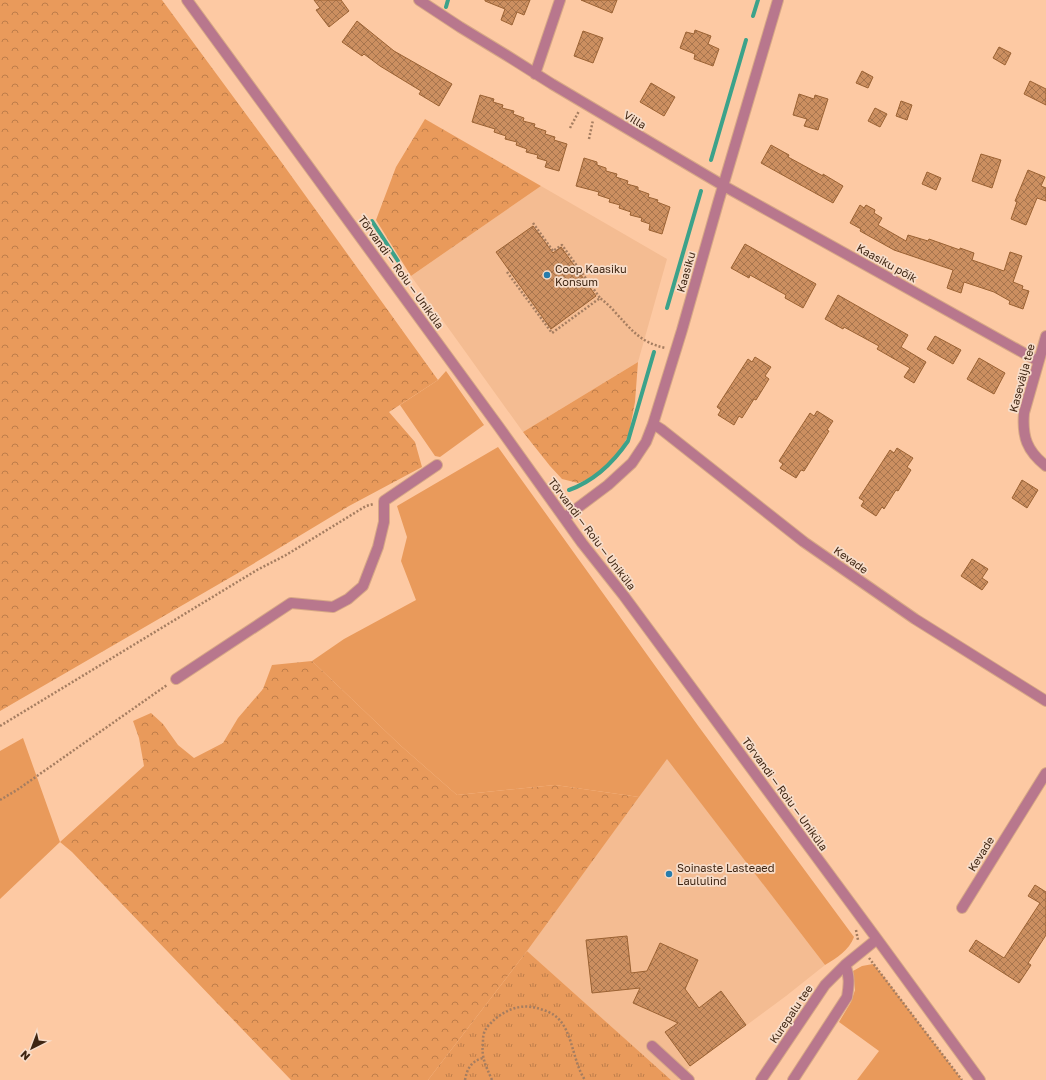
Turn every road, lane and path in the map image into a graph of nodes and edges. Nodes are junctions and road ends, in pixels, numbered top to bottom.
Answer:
1 (187, 0) edge
2 (419, 0) edge
3 (560, 0) edge
4 (778, 0) edge
5 (535, 74) junction
6 (579, 111) dead end
7 (593, 119) dead end
8 (570, 128) dead end
9 (589, 139) dead end
10 (724, 186) junction
11 (533, 223) dead end
12 (507, 272) dead end
13 (600, 298) junction
14 (1046, 336) edge
15 (676, 350) junction
16 (1038, 361) junction
17 (653, 424) junction
18 (437, 465) dead end
19 (1046, 466) edge
20 (384, 501) junction
21 (564, 518) junction
22 (176, 679) joint
23 (1046, 701) edge
24 (0, 726) edge
25 (1046, 773) edge
26 (0, 800) edge
27 (962, 908) dead end
28 (877, 939) junction
29 (845, 965) junction
30 (652, 1046) dead end
31 (483, 1058) junction
32 (465, 1080) edge
33 (492, 1080) edge
34 (585, 1080) edge
35 (689, 1080) edge
36 (761, 1080) edge
37 (793, 1080) edge
38 (980, 1080) edge

1 - 21 street, Tõrvandi — Roiu — Uniküla
2 - 5 street, Villa
3 - 5 street
4 - 10 street, Kaasiku
5 - 10 street, Villa
6 - 8 path
7 - 9 path
10 - 15 street, Kaasiku
10 - 16 street, Kaasiku põik
11 - 13 path
12 - 13 path
13 - 15 path
14 - 16 street, Kasevälja tee
15 - 17 street, Kaasiku
16 - 19 street, Kasevälja tee
17 - 21 street, Kaasiku
17 - 23 street, Kevade
18 - 20 street
20 - 22 street
20 - 24 path
21 - 28 street, Tõrvandi — Roiu — Uniküla
22 - 26 path
25 - 27 street, Kevade
28 - 29 street, Kurepalu tee
28 - 38 street, Tõrvandi — Roiu — Uniküla
29 - 36 street, Kurepalu tee
29 - 37 street
30 - 35 street
31 - 32 path
31 - 33 path
31 - 34 path

